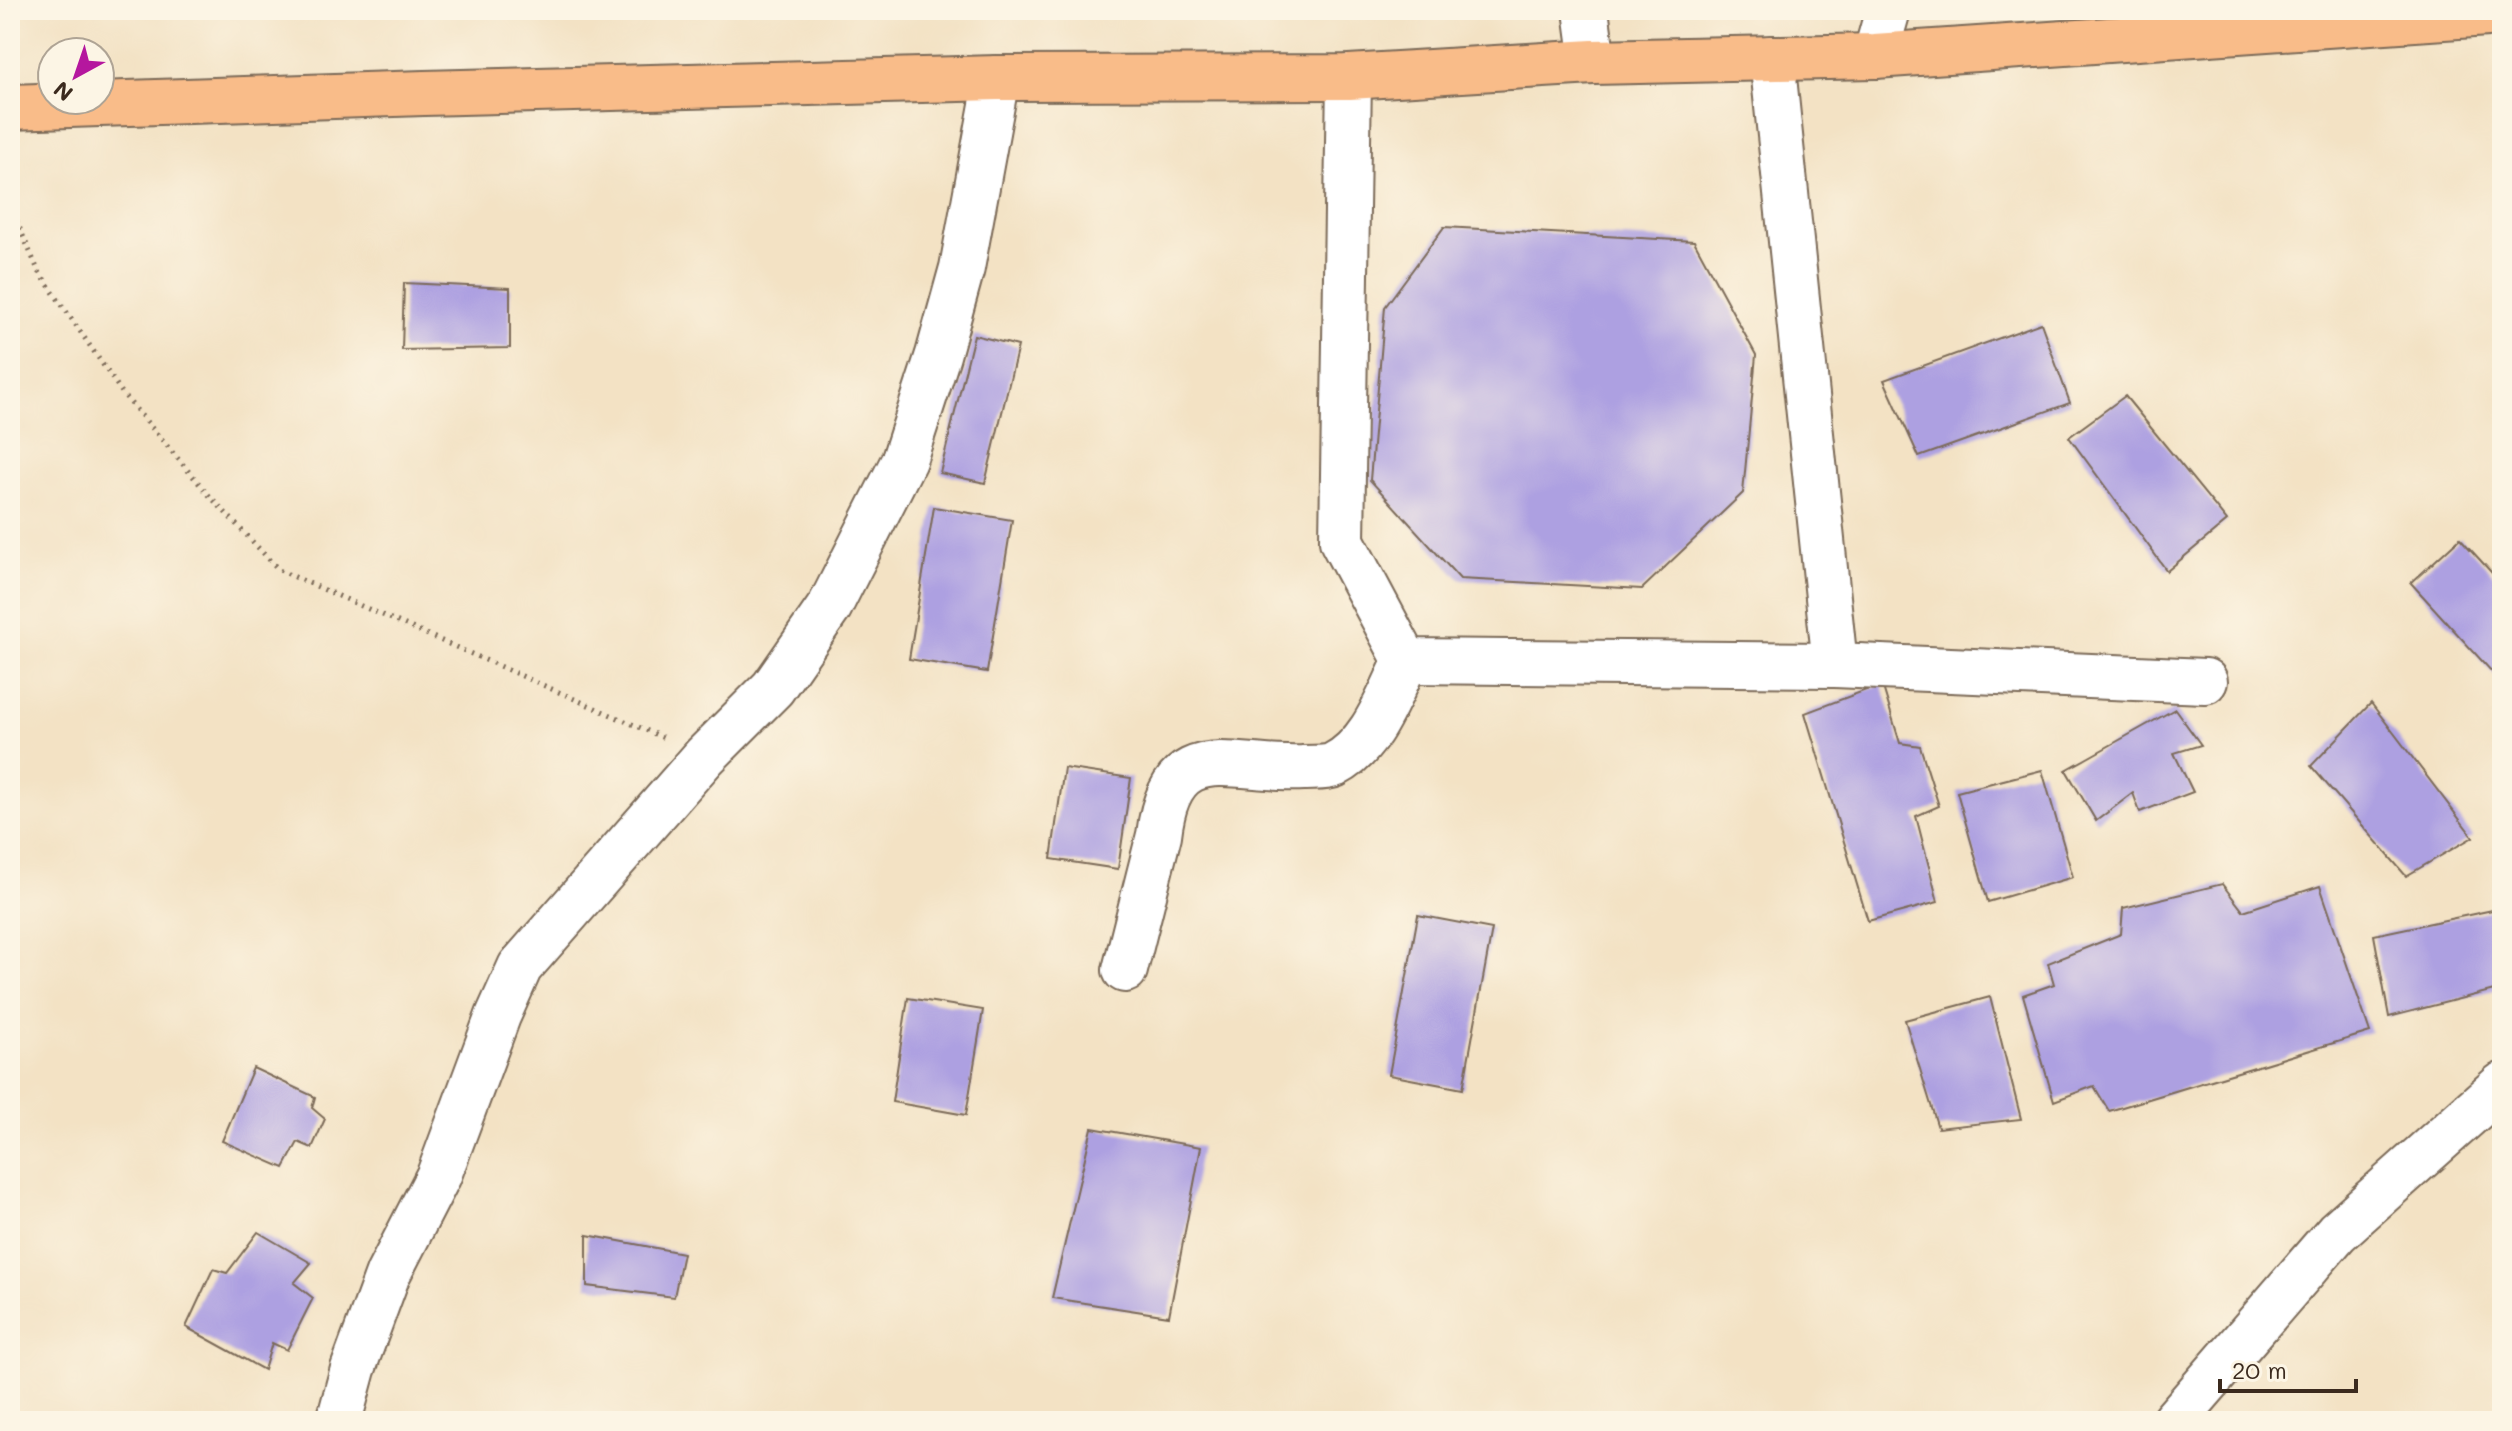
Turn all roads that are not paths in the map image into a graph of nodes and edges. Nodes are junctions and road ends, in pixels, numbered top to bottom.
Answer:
1 (1586, 10) edge
2 (1888, 10) edge
3 (2502, 13) edge
4 (1875, 56) junction
5 (1772, 58) junction
6 (1593, 62) junction
7 (1349, 77) junction
8 (997, 78) junction
9 (10, 107) edge
10 (1406, 661) junction
11 (1835, 665) junction
12 (2205, 681) dead end
13 (1125, 970) dead end
14 (2502, 1085) edge
15 (339, 1421) edge
16 (2174, 1421) edge

1 - 6 street
2 - 4 street
3 - 4 main road
4 - 5 main road
5 - 6 main road
5 - 11 street
6 - 7 main road
7 - 8 main road
7 - 10 street
8 - 9 main road
8 - 15 street
10 - 11 street
10 - 13 street
11 - 12 street
14 - 16 street

